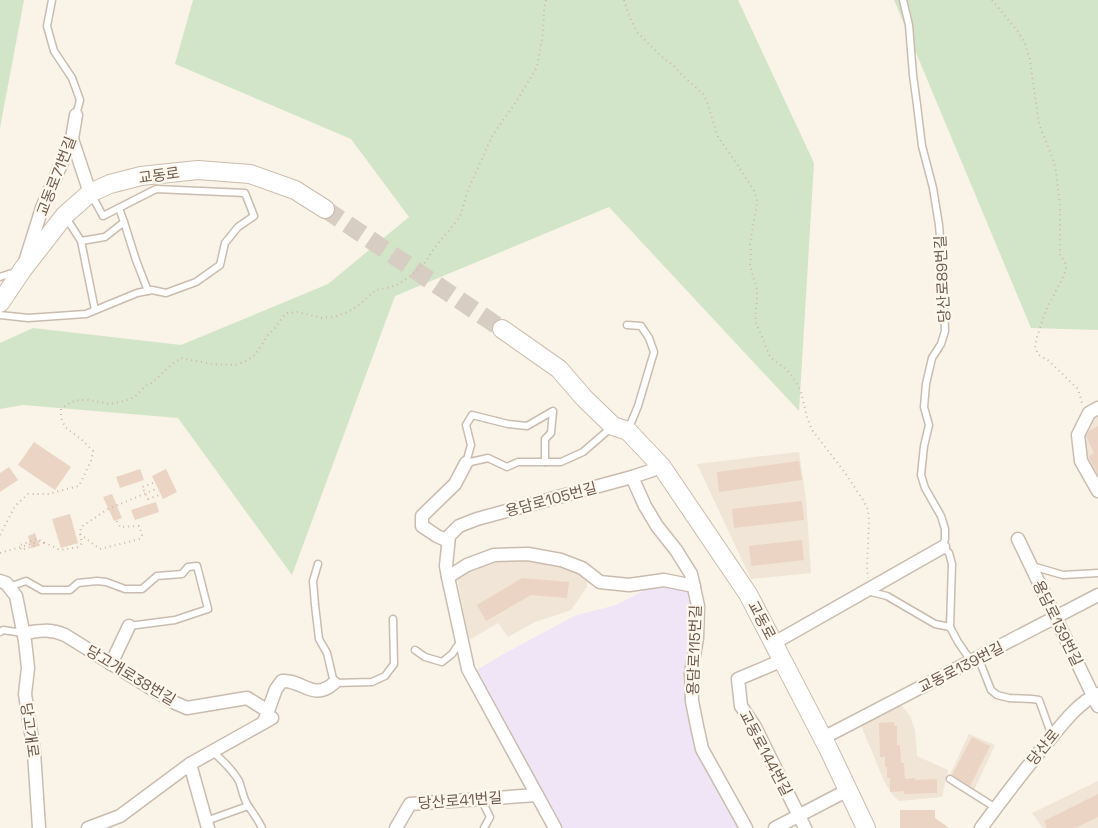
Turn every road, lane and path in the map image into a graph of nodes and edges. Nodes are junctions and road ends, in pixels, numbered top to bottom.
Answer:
1 (52, 0) edge
2 (546, 0) edge
3 (624, 0) edge
4 (903, 0) edge
5 (992, 0) edge
6 (76, 115) joint
7 (72, 139) junction
8 (90, 193) junction
9 (119, 208) junction
10 (324, 209) tunnel mouth
11 (65, 215) junction
12 (124, 222) junction
13 (81, 241) junction
14 (23, 269) junction
15 (0, 277) edge
16 (148, 291) junction
17 (0, 304) edge
18 (95, 310) junction
19 (0, 316) edge
20 (628, 325) dead end
21 (502, 329) tunnel mouth
22 (1098, 408) edge
23 (1086, 420) junction
24 (621, 429) junction
25 (546, 462) junction
26 (466, 463) junction
27 (662, 467) junction
28 (632, 477) junction
29 (153, 483) dead end
30 (156, 490) dead end
31 (1098, 491) edge
32 (145, 494) junction
33 (159, 495) dead end
34 (116, 520) dead end
35 (80, 534) junction
36 (0, 535) edge
37 (1018, 539) dead end
38 (448, 541) junction
39 (42, 542) junction
40 (20, 547) junction
41 (943, 547) junction
42 (0, 553) edge
43 (318, 564) dead end
44 (1030, 566) junction
45 (1098, 573) edge
46 (448, 577) junction
47 (3, 585) edge
48 (867, 585) junction
49 (694, 586) junction
50 (1098, 595) edge
51 (1056, 618) junction
52 (393, 619) dead end
53 (128, 626) joint
54 (950, 627) junction
55 (1, 629) edge
56 (24, 633) junction
57 (462, 640) junction
58 (774, 643) junction
59 (415, 650) dead end
60 (974, 659) junction
61 (783, 660) junction
62 (111, 664) junction
63 (334, 683) junction
64 (1096, 698) edge
65 (269, 716) junction
66 (1052, 736) junction
67 (823, 738) junction
68 (212, 751) junction
69 (190, 764) junction
70 (950, 779) dead end
71 (848, 790) junction
72 (537, 794) junction
73 (481, 799) junction
74 (248, 806) junction
75 (996, 808) junction
76 (799, 816) junction
77 (207, 825) edge
78 (39, 828) edge
79 (88, 828) edge
80 (262, 828) edge
81 (396, 828) edge
82 (484, 828) edge
83 (555, 828) edge
84 (746, 828) edge
85 (774, 828) edge
86 (805, 828) edge
87 (866, 828) edge
88 (981, 828) edge

1 - 6 lane, 교동로71번길
2 - 36 path
3 - 48 path
4 - 41 lane, 당산로89번길
5 - 23 path
6 - 7 street, 교동로71번길
7 - 8 street
7 - 14 street, 교동로71번길
8 - 9 lane
8 - 10 street, 교동로
8 - 11 street, 교동로
9 - 12 lane
9 - 16 lane
11 - 13 lane
11 - 14 street, 교동로
12 - 13 lane
12 - 16 lane
13 - 18 lane
14 - 15 lane
14 - 17 street, 교동로
16 - 18 lane
18 - 19 lane
20 - 24 lane
21 - 24 street, 교동로
22 - 23 street
23 - 31 street
24 - 25 lane
24 - 27 street, 교동로
25 - 26 lane
25 - 26 lane
26 - 38 street
27 - 28 street, 용담로105번길
27 - 58 street, 교동로
28 - 38 street, 용담로105번길
28 - 49 street, 용담로115번길
29 - 32 path
30 - 32 path
32 - 33 path
32 - 35 path
34 - 35 path
35 - 39 path
37 - 44 street, 용담로139번길
38 - 46 street
39 - 40 path
39 - 40 path
39 - 40 path
40 - 42 path
41 - 48 street
41 - 54 lane, 당산로89번길
43 - 63 lane
44 - 45 lane
44 - 51 street, 용담로139번길
46 - 49 street
46 - 57 street
47 - 53 lane, 당고개로
47 - 56 street, 당고개로
48 - 54 lane
48 - 58 street
49 - 84 street, 용담로115번길
50 - 51 street, 교동로139번길
51 - 60 street, 교동로139번길
51 - 64 street, 용담로139번길
52 - 63 lane
53 - 62 street
54 - 60 lane
55 - 56 lane
56 - 62 street, 당고개로38번길
56 - 78 street, 당고개로
57 - 59 lane
57 - 72 street
58 - 61 street, 교동로
60 - 66 lane
60 - 67 street, 교동로139번길
61 - 67 street, 교동로
61 - 76 street, 교동로144번길
62 - 65 street, 당고개로38번길
63 - 65 street
64 - 66 street, 당산로
65 - 68 street
66 - 75 street, 당산로
67 - 71 street, 교동로
68 - 69 street
68 - 74 lane
69 - 77 street
69 - 79 street
70 - 75 lane
71 - 76 street
71 - 87 street, 교동로
72 - 73 street, 당산로41번길
72 - 83 street
73 - 81 street, 당산로41번길
73 - 82 lane
74 - 77 lane
74 - 80 lane
75 - 88 street, 당산로
76 - 85 street
76 - 86 street, 교동로144번길

